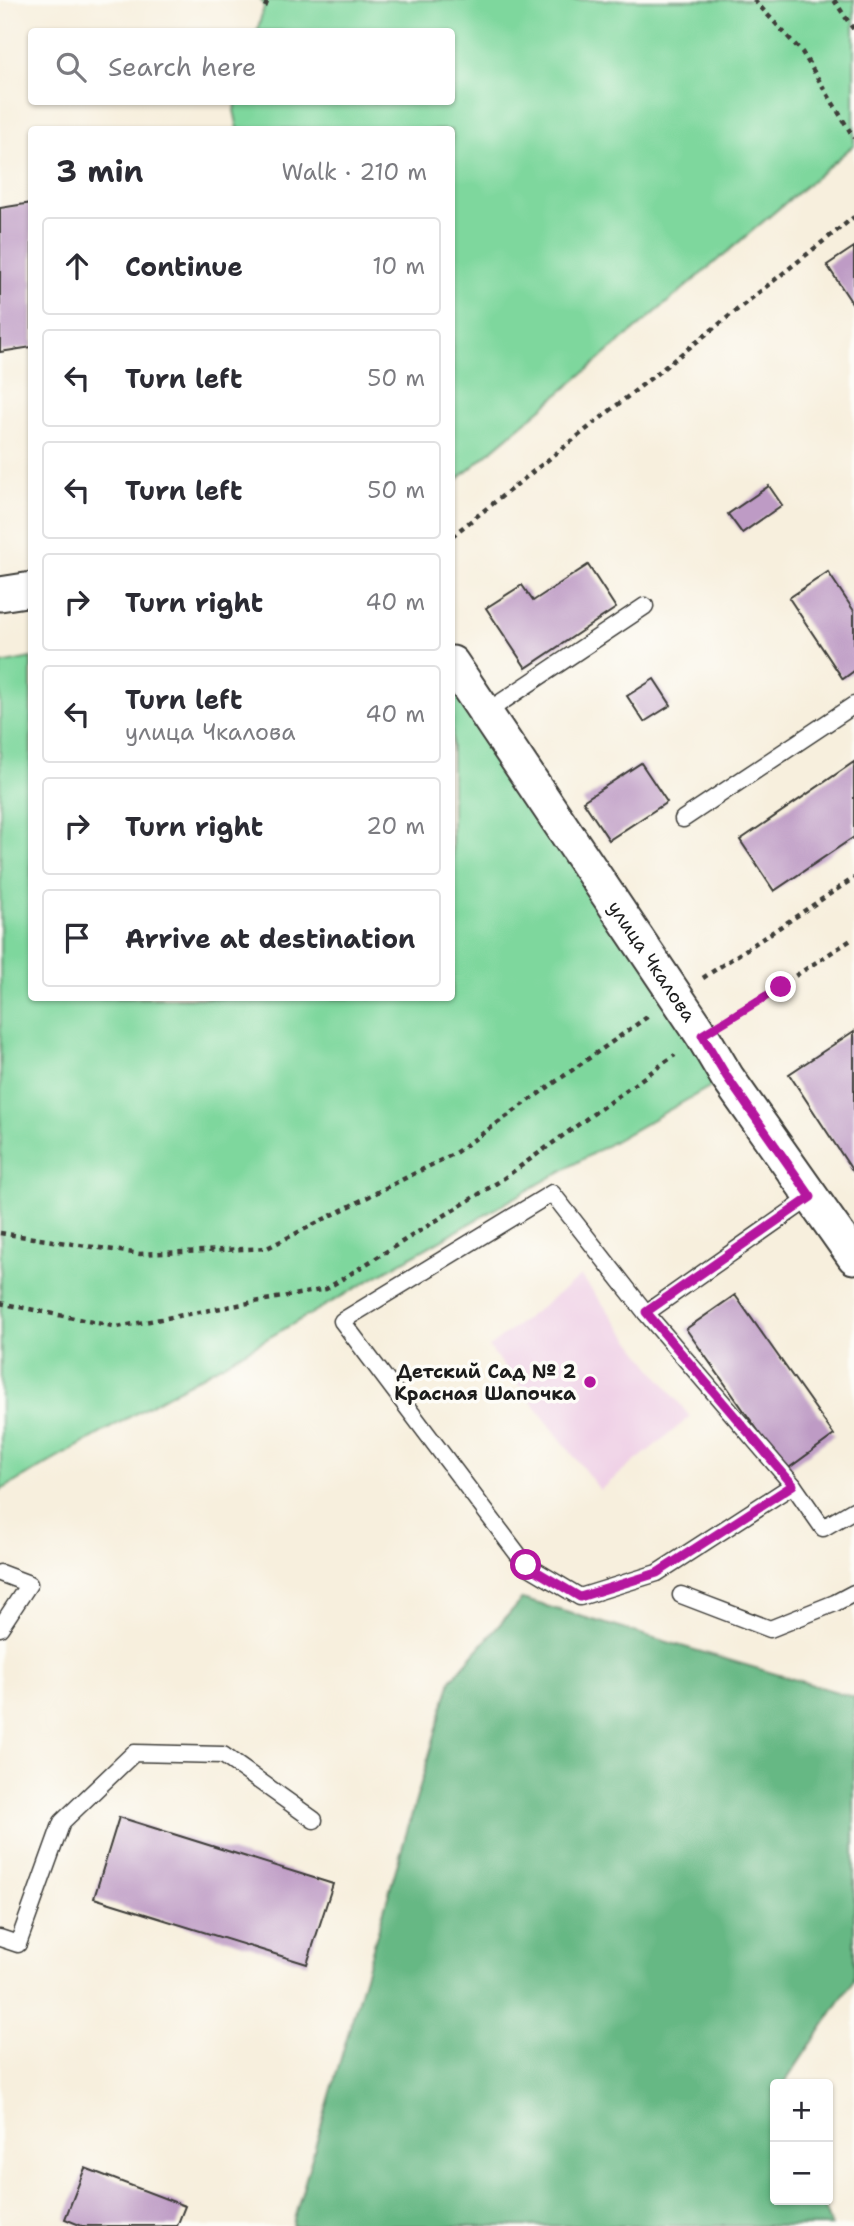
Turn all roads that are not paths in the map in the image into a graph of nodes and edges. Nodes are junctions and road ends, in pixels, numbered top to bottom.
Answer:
1 (28, 590) edge
2 (0, 594) edge
3 (645, 606) dead end
4 (455, 668) edge
5 (854, 705) edge
6 (485, 713) junction
7 (683, 819) dead end
8 (811, 1197) junction
9 (854, 1257) edge
10 (646, 1312) junction
11 (793, 1485) junction
12 (854, 1510) edge
13 (0, 1573) edge
14 (854, 1593) edge
15 (681, 1595) dead end
16 (0, 1628) edge
17 (314, 1820) dead end
18 (0, 1938) edge

1 - 2 street
3 - 6 lane
4 - 6 street, улица Чкалова
5 - 7 lane
6 - 8 street, улица Чкалова
8 - 9 street, улица Чкалова
8 - 10 lane
10 - 11 lane
10 - 11 lane
11 - 12 lane
13 - 16 lane
14 - 15 lane
17 - 18 lane

